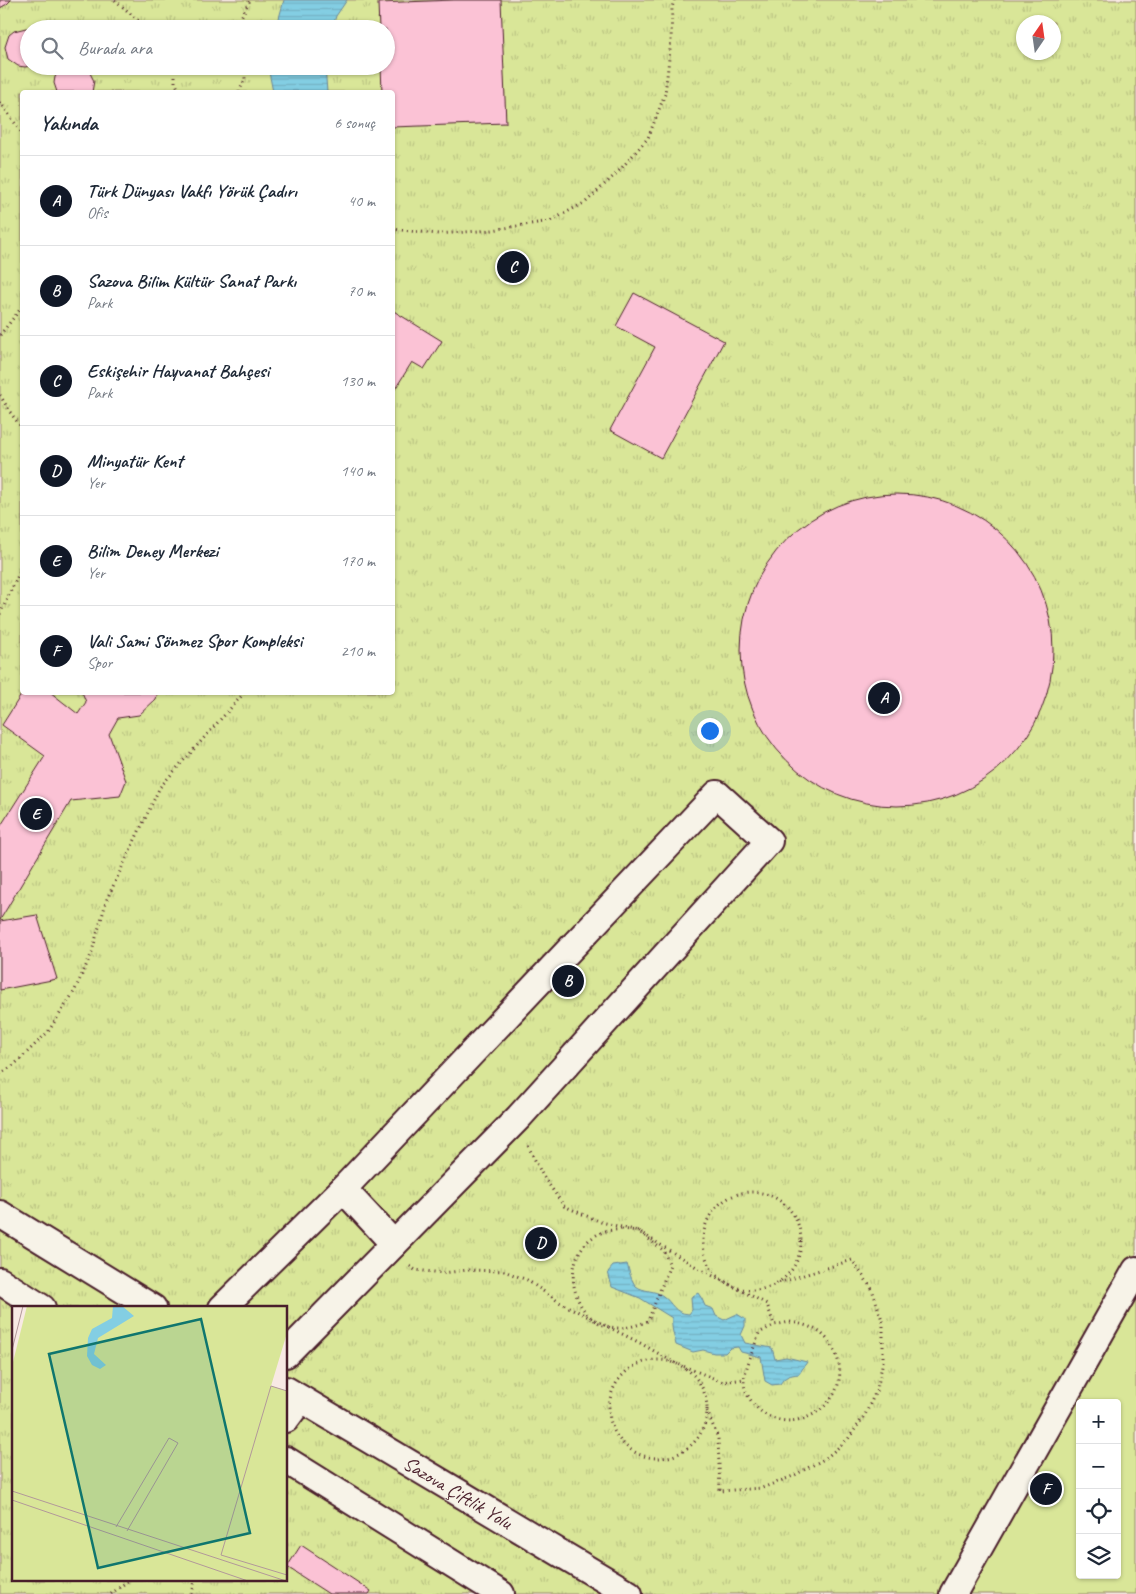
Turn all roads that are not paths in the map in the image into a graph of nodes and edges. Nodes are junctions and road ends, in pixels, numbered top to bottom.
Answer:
1 (343, 1189) junction
2 (0, 1214) edge
3 (394, 1244) junction
4 (1136, 1270) edge
5 (0, 1281) edge
6 (39, 1306) edge
7 (149, 1306) edge
8 (224, 1306) edge
9 (288, 1352) edge
10 (291, 1403) edge
11 (288, 1461) edge
12 (501, 1594) edge
13 (629, 1594) edge
14 (953, 1594) edge

1 - 3 street
1 - 3 street
1 - 8 street
2 - 7 street
3 - 9 street
4 - 14 street
5 - 6 street
10 - 13 street, Sazova Çiftlik Yolu
11 - 12 street

